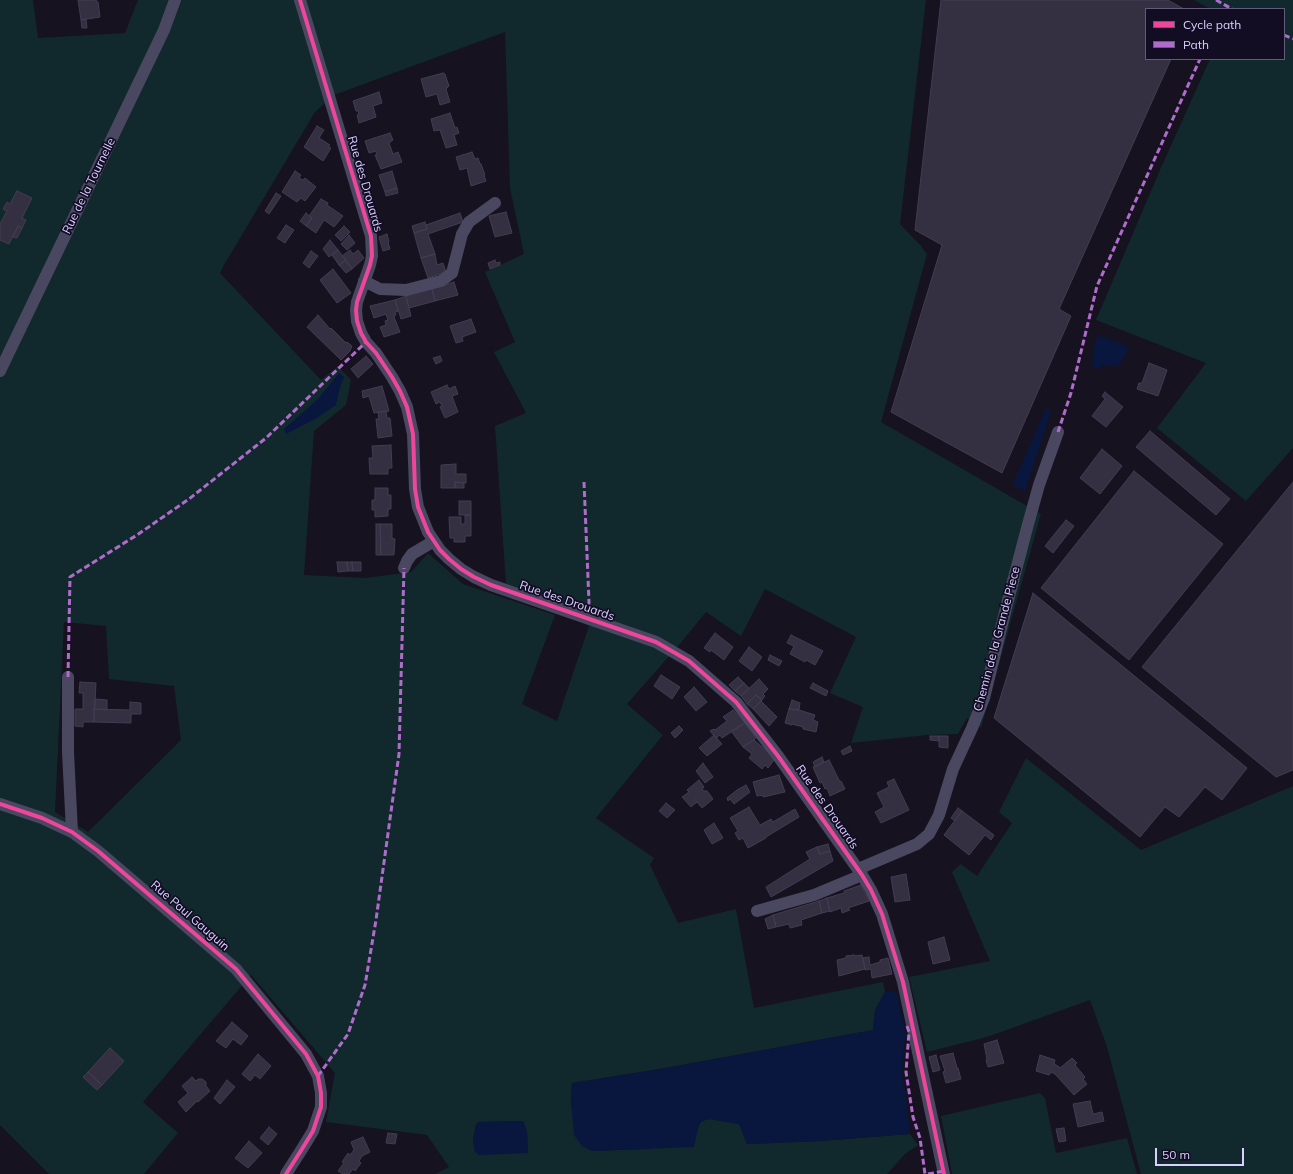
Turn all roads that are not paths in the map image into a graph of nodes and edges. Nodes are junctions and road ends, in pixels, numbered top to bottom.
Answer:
1 (175, 0) edge
2 (300, 0) edge
3 (495, 203) dead end
4 (364, 281) junction
5 (0, 371) edge
6 (1058, 432) dead end
7 (434, 541) junction
8 (404, 568) dead end
9 (68, 677) dead end
10 (0, 804) edge
11 (72, 832) junction
12 (860, 872) junction
13 (757, 911) dead end
14 (286, 1174) edge
15 (944, 1174) edge

1 - 5 street, Rue de la Tournelle
2 - 4 street, Rue des Drouards
3 - 4 street
4 - 7 street, Rue des Drouards
6 - 12 street, Chemin de la Grande Piece
7 - 8 street
7 - 12 street, Rue des Drouards
9 - 11 street
10 - 11 street, Rue Paul Gauguin
11 - 14 street, Rue Paul Gauguin
12 - 13 street, Chemin de la Grande Piece
12 - 15 street, Rue des Drouards

